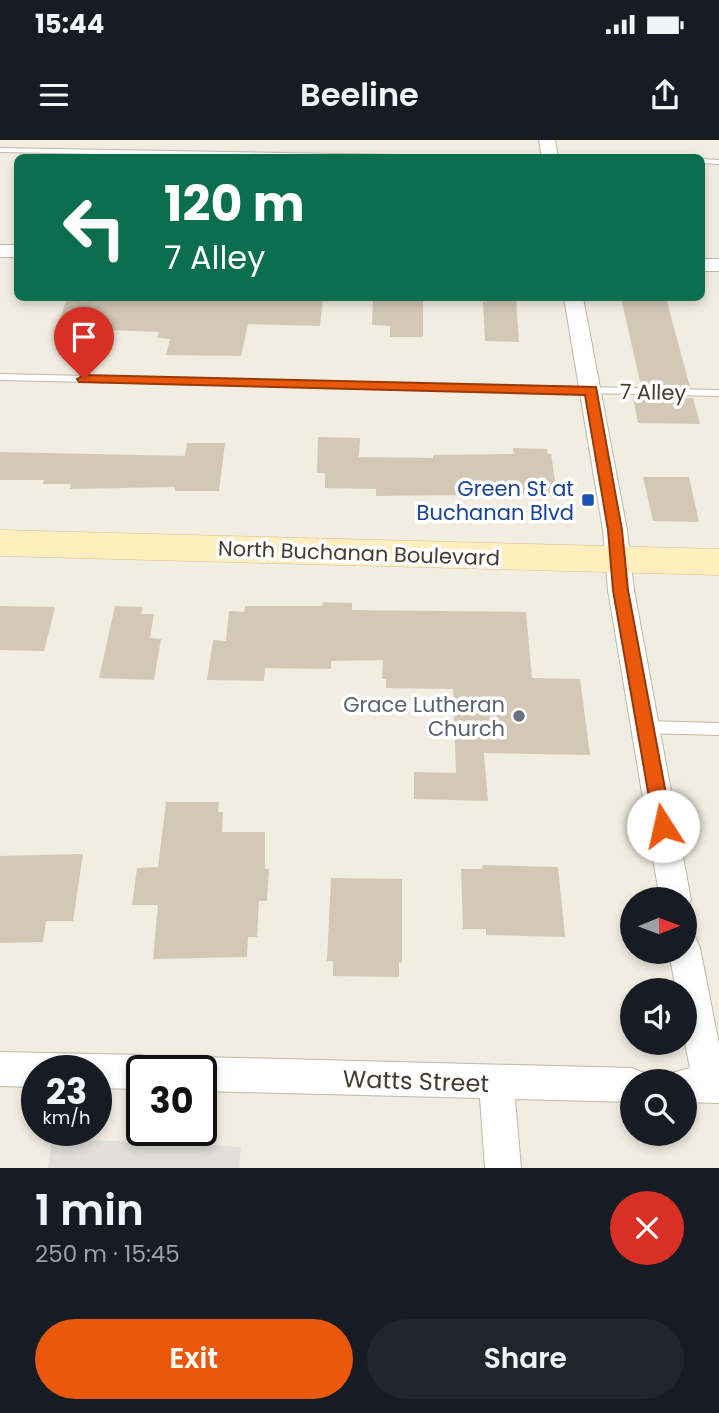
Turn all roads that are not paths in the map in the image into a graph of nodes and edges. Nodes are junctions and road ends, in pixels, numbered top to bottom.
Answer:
1 (0, 150) edge
2 (228, 154) edge
3 (574, 301) edge
4 (0, 377) edge
5 (591, 390) junction
6 (719, 393) edge
7 (0, 542) edge
8 (618, 559) junction
9 (719, 562) edge
10 (645, 727) junction
11 (719, 729) edge
12 (674, 887) edge
13 (686, 964) edge
14 (0, 1069) edge
15 (126, 1072) edge
16 (217, 1074) edge
17 (496, 1083) junction
18 (620, 1085) edge
19 (704, 1085) edge
20 (503, 1168) edge

1 - 2 lane
3 - 5 street
4 - 5 lane, 7 Alley
5 - 6 lane, 7 Alley
5 - 8 street
7 - 8 street, North Buchanan Boulevard
8 - 9 street, North Buchanan Boulevard
8 - 10 street
10 - 11 lane
10 - 12 street
13 - 19 street
14 - 15 street
16 - 17 street, Watts Street
17 - 18 street, Watts Street
17 - 20 street

